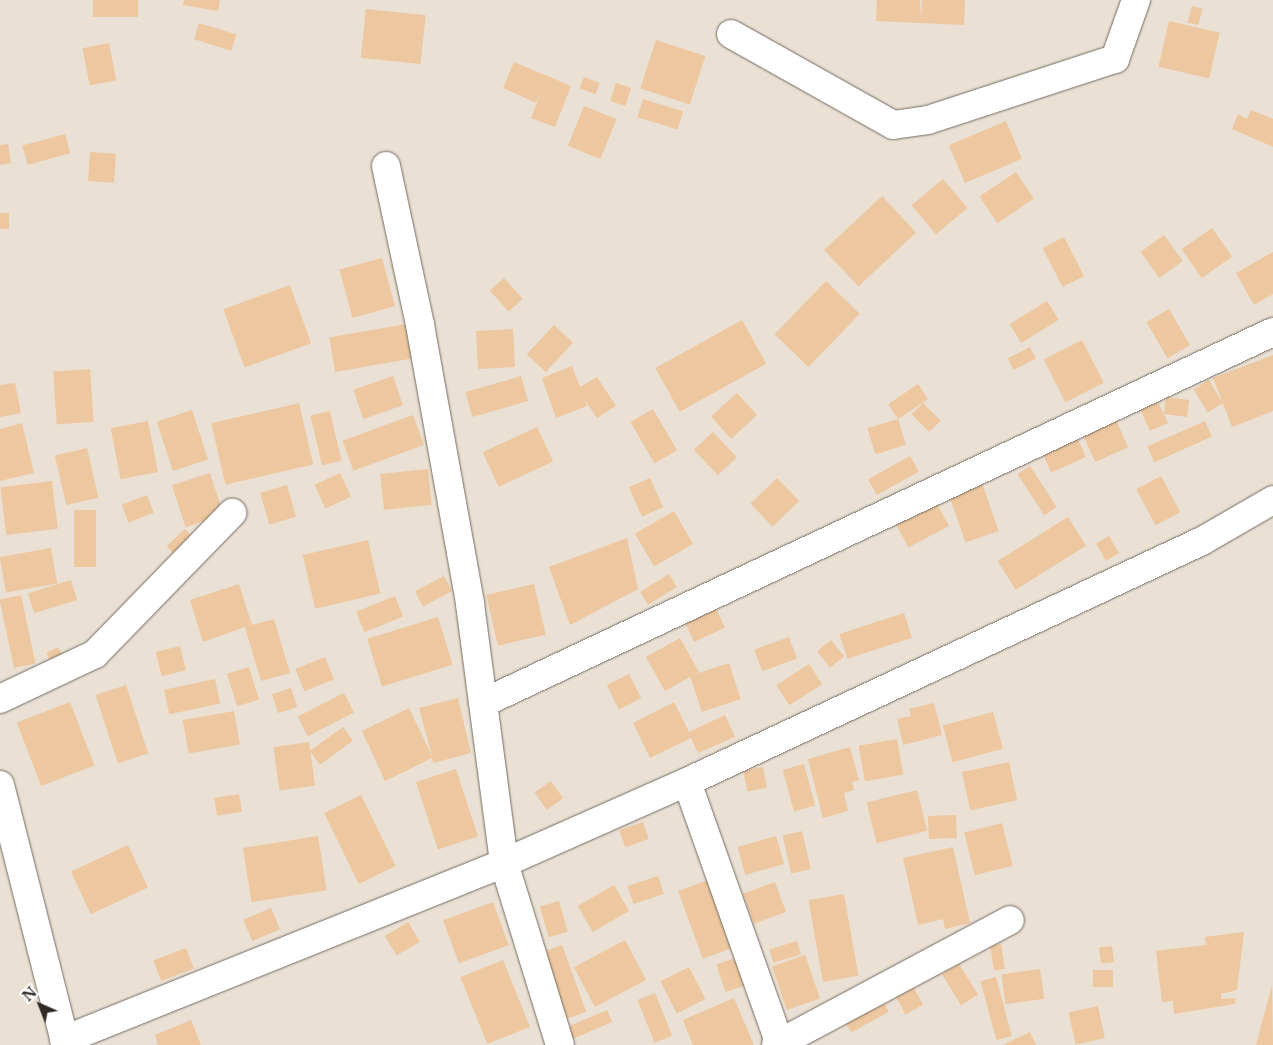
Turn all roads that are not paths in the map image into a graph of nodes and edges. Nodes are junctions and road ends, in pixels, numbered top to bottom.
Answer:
1 (1136, 0) edge
2 (731, 34) dead end
3 (386, 166) dead end
4 (1273, 332) edge
5 (1273, 500) edge
6 (232, 513) dead end
7 (0, 699) edge
8 (483, 703) junction
9 (687, 782) junction
10 (0, 785) edge
11 (504, 863) junction
12 (1010, 920) dead end
13 (65, 1042) edge
14 (778, 1044) edge
15 (560, 1045) edge

1 - 2 street
3 - 8 street
4 - 8 street
5 - 9 street
6 - 7 street
8 - 11 street
9 - 11 street
9 - 14 street
10 - 13 street
11 - 13 street
11 - 15 street
12 - 14 street

